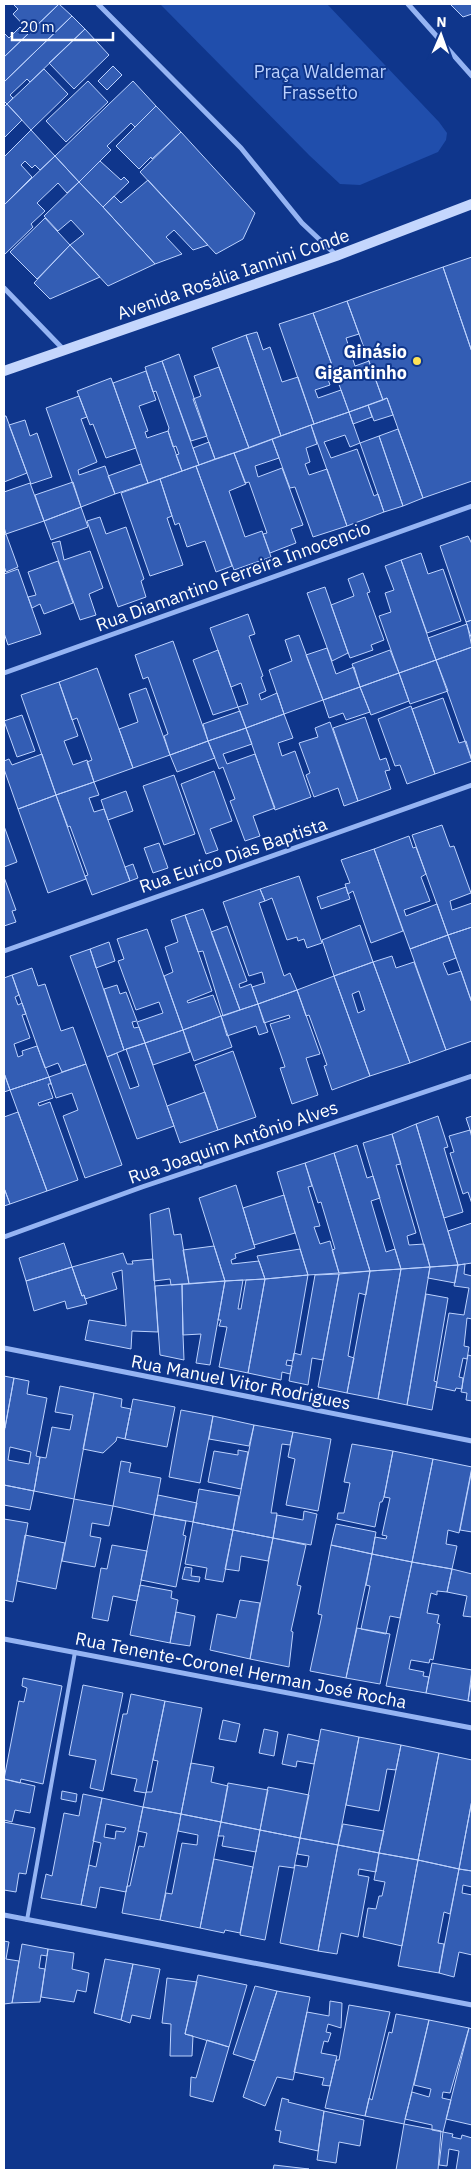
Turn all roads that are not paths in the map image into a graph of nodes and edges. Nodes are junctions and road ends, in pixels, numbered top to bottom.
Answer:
1 (98, 4) edge
2 (408, 4) edge
3 (472, 76) edge
4 (472, 204) edge
5 (336, 256) junction
6 (4, 288) edge
7 (64, 350) junction
8 (4, 372) edge
9 (472, 506) edge
10 (4, 673) edge
11 (472, 785) edge
12 (4, 951) edge
13 (472, 1076) edge
14 (4, 1237) edge
15 (4, 1348) edge
16 (472, 1441) edge
17 (4, 1639) edge
18 (75, 1652) junction
19 (472, 1728) edge
20 (4, 1915) edge
21 (27, 1920) junction
22 (472, 2005) edge

1 - 5 street
2 - 3 street
4 - 5 street, Avenida Rosália Iannini Conde
5 - 7 street, Avenida Rosália Iannini Conde
6 - 7 street
7 - 8 street, Avenida Rosália Iannini Conde
9 - 10 street, Rua Diamantino Ferreira Innocencio
11 - 12 street, Rua Eurico Dias Baptista
13 - 14 street, Rua Joaquim Antônio Alves
15 - 16 street, Rua Manuel Vitor Rodrigues
17 - 18 street, Rua Tenente-Coronel Herman José Rocha
18 - 19 street, Rua Tenente-Coronel Herman José Rocha
18 - 21 lane
20 - 21 street
21 - 22 street

